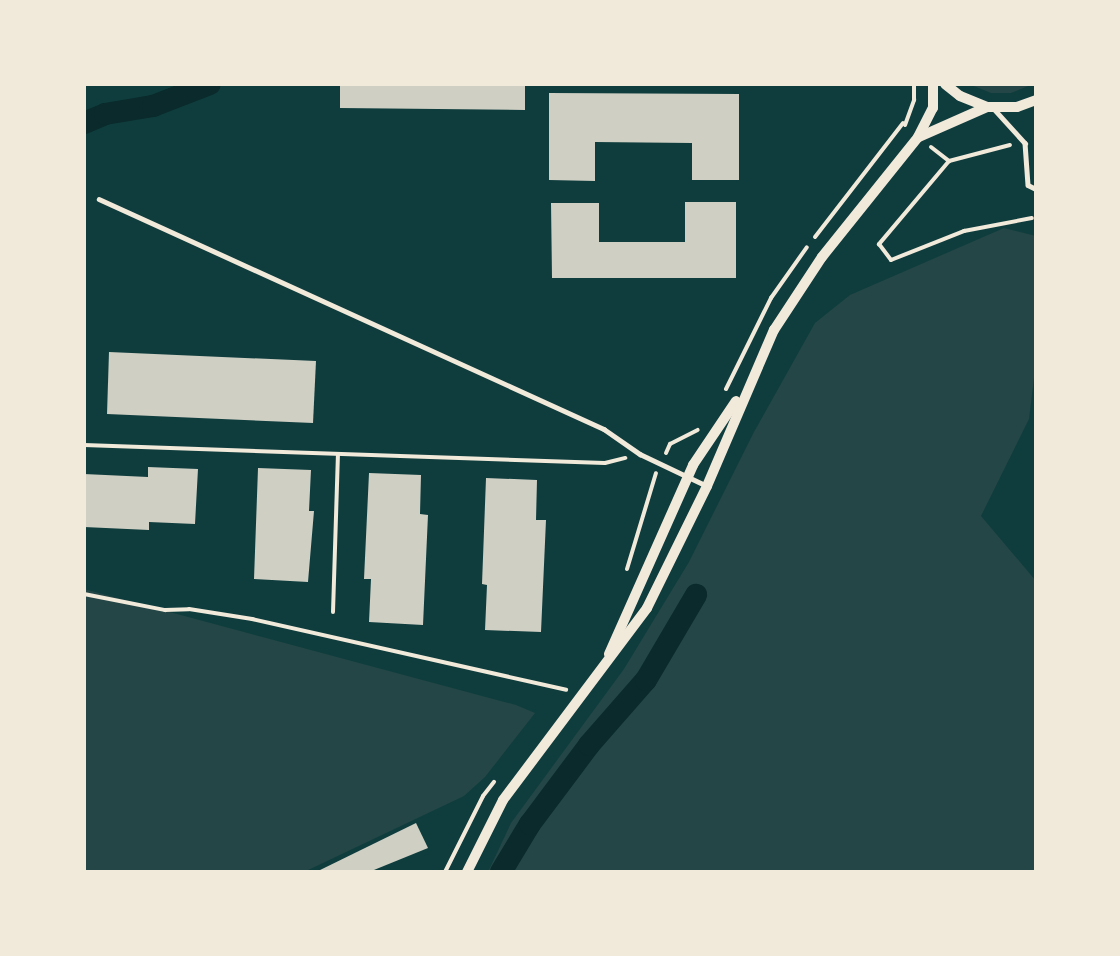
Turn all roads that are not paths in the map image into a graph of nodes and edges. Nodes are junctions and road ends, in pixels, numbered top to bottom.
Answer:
1 (933, 84) edge
2 (945, 84) edge
3 (1036, 101) edge
4 (990, 108) junction
5 (918, 137) junction
6 (1036, 189) edge
7 (99, 199) dead end
8 (751, 377) junction
9 (687, 478) junction
10 (707, 486) junction
11 (598, 675) junction
12 (466, 872) edge

1 - 5 street
2 - 4 street
3 - 4 street
4 - 5 street
4 - 6 lane
5 - 8 street
7 - 9 lane
8 - 9 street
8 - 10 street
9 - 10 lane
9 - 11 street
10 - 11 street
11 - 12 street

